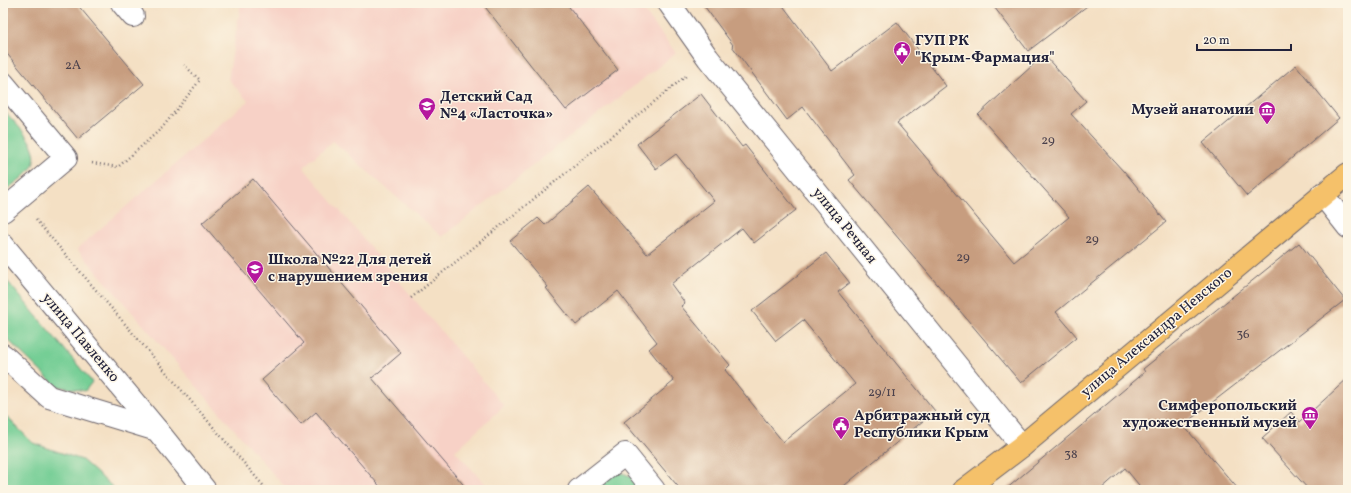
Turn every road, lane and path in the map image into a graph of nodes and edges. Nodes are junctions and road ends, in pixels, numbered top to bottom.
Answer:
1 (669, 3) edge
2 (708, 58) junction
3 (184, 65) dead end
4 (3, 83) edge
5 (66, 158) junction
6 (1348, 174) edge
7 (1322, 194) junction
8 (10, 205) edge
9 (1348, 227) edge
10 (3, 245) edge
11 (411, 298) dead end
12 (3, 355) edge
13 (157, 430) junction
14 (1022, 446) junction
15 (205, 490) edge
16 (267, 490) edge
17 (579, 490) edge
18 (654, 490) edge
19 (964, 490) edge

1 - 2 street, улица Речная
2 - 11 path
2 - 14 street, улица Речная
3 - 5 path
4 - 5 street
5 - 8 street
6 - 7 main road, улица Александра Невского
7 - 9 street
7 - 14 main road, улица Александра Невского
8 - 16 path
10 - 13 street, улица Павленко
12 - 13 street
13 - 15 street, улица Павленко
14 - 19 main road, улица Александра Невского
17 - 18 street

